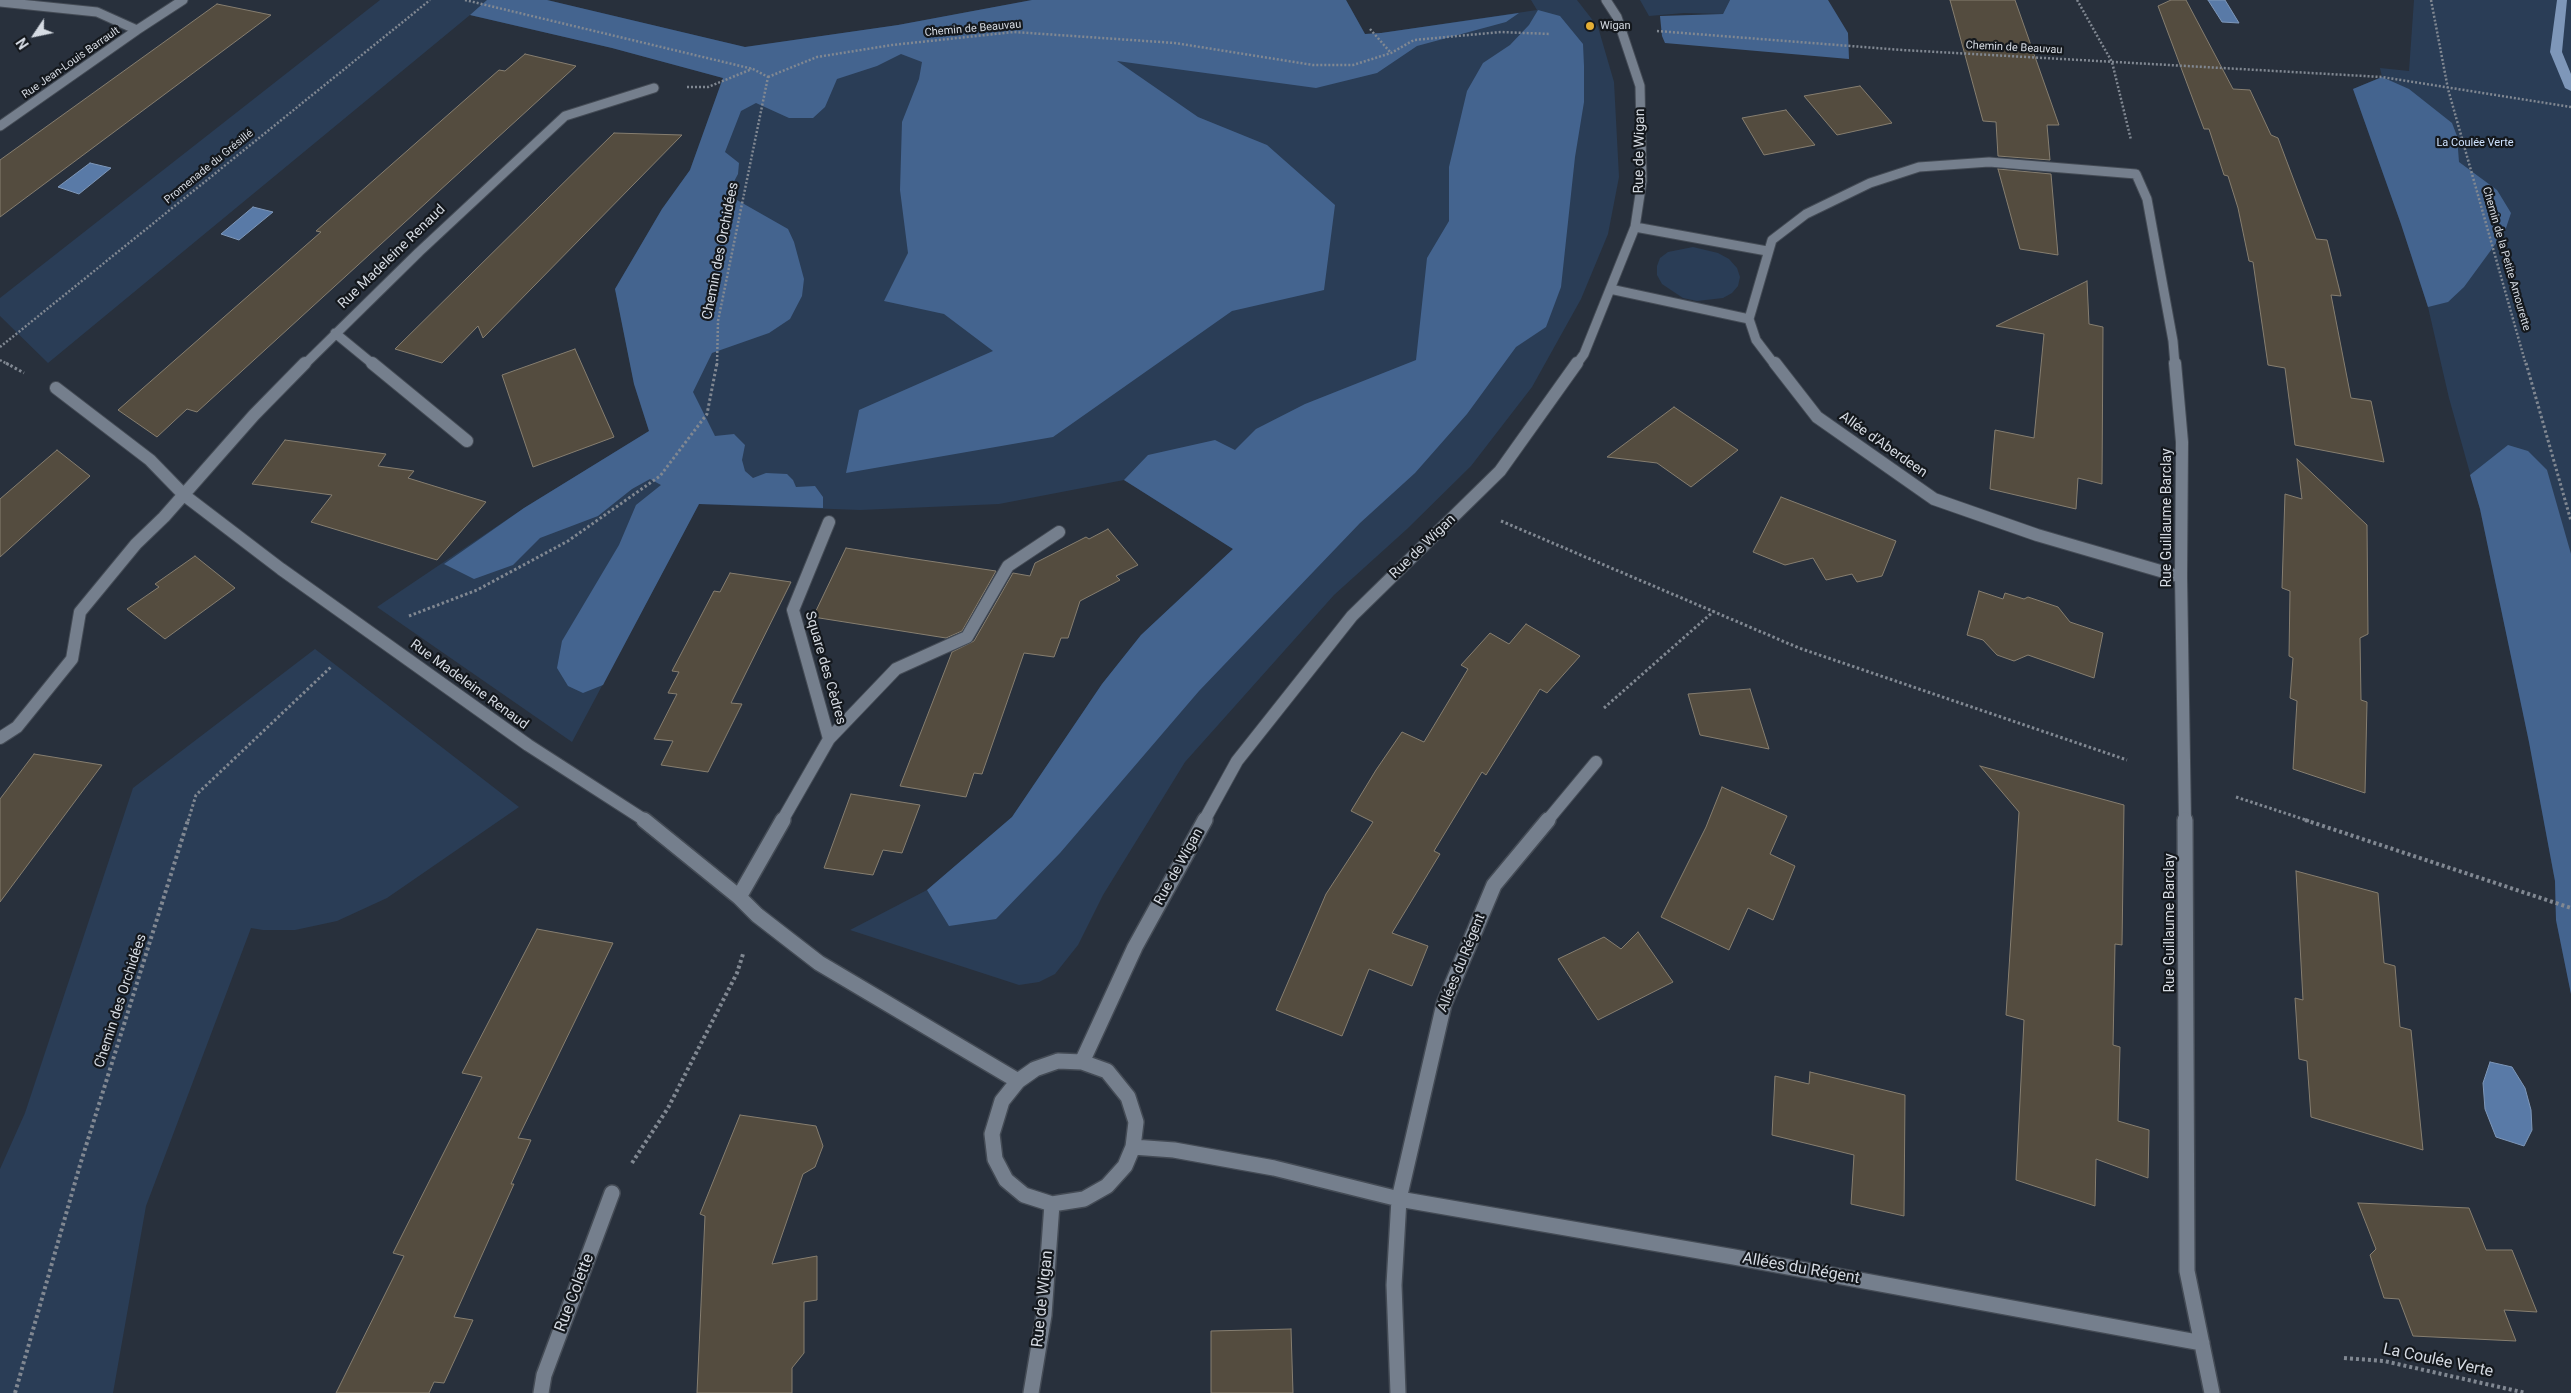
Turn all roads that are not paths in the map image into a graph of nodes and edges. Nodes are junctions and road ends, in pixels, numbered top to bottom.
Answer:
1 (183, 0) edge
2 (1606, 0) edge
3 (0, 2) edge
4 (137, 30) junction
5 (654, 88) road end
6 (0, 126) edge
7 (1635, 227) junction
8 (1767, 251) junction
9 (1610, 290) junction
10 (1749, 319) junction
11 (335, 333) junction
12 (56, 388) dead end
13 (467, 441) dead end
14 (184, 495) junction
15 (829, 522) dead end
16 (1059, 532) dead end
17 (2181, 576) junction
18 (0, 738) edge
19 (829, 738) junction
20 (1596, 762) dead end
21 (739, 896) junction
22 (1082, 1062) junction
23 (1018, 1081) junction
24 (1133, 1147) junction
25 (612, 1193) road end
26 (1399, 1199) junction
27 (1052, 1204) junction
28 (2202, 1343) junction
29 (541, 1393) edge
30 (1031, 1393) edge
31 (1398, 1393) edge
32 (2212, 1393) edge

1 - 4 street
2 - 7 street, Rue de Wigan
3 - 4 street, Rue Jean-Louis Barrault
4 - 6 street, Rue Jean-Louis Barrault
5 - 11 street, Rue Madeleine Renaud
7 - 8 street
7 - 9 street, Rue de Wigan
8 - 10 street
8 - 17 street, Rue Guillaume Barclay
9 - 10 street
9 - 22 street, Rue de Wigan
10 - 17 street, Allée d'Aberdeen
11 - 13 street
11 - 14 street, Rue Madeleine Renaud
12 - 14 street, Rue Madeleine Renaud
14 - 18 street, Rue Madeleine Renaud
14 - 21 street, Rue Madeleine Renaud
15 - 19 street, Square des Cèdres
16 - 19 street, Square des Cèdres
17 - 28 street, Rue Guillaume Barclay
19 - 21 street, Square des Cèdres
20 - 26 street, Allées du Régent
21 - 23 street, Rue Madeleine Renaud
22 - 23 street
22 - 24 street
23 - 27 street
24 - 26 street, Allées du Régent
24 - 27 street
25 - 29 street, Rue Colette
26 - 28 street, Allées du Régent
26 - 31 street, Allées du Régent
27 - 30 street, Rue de Wigan
28 - 32 street, Rue Guillaume Barclay

